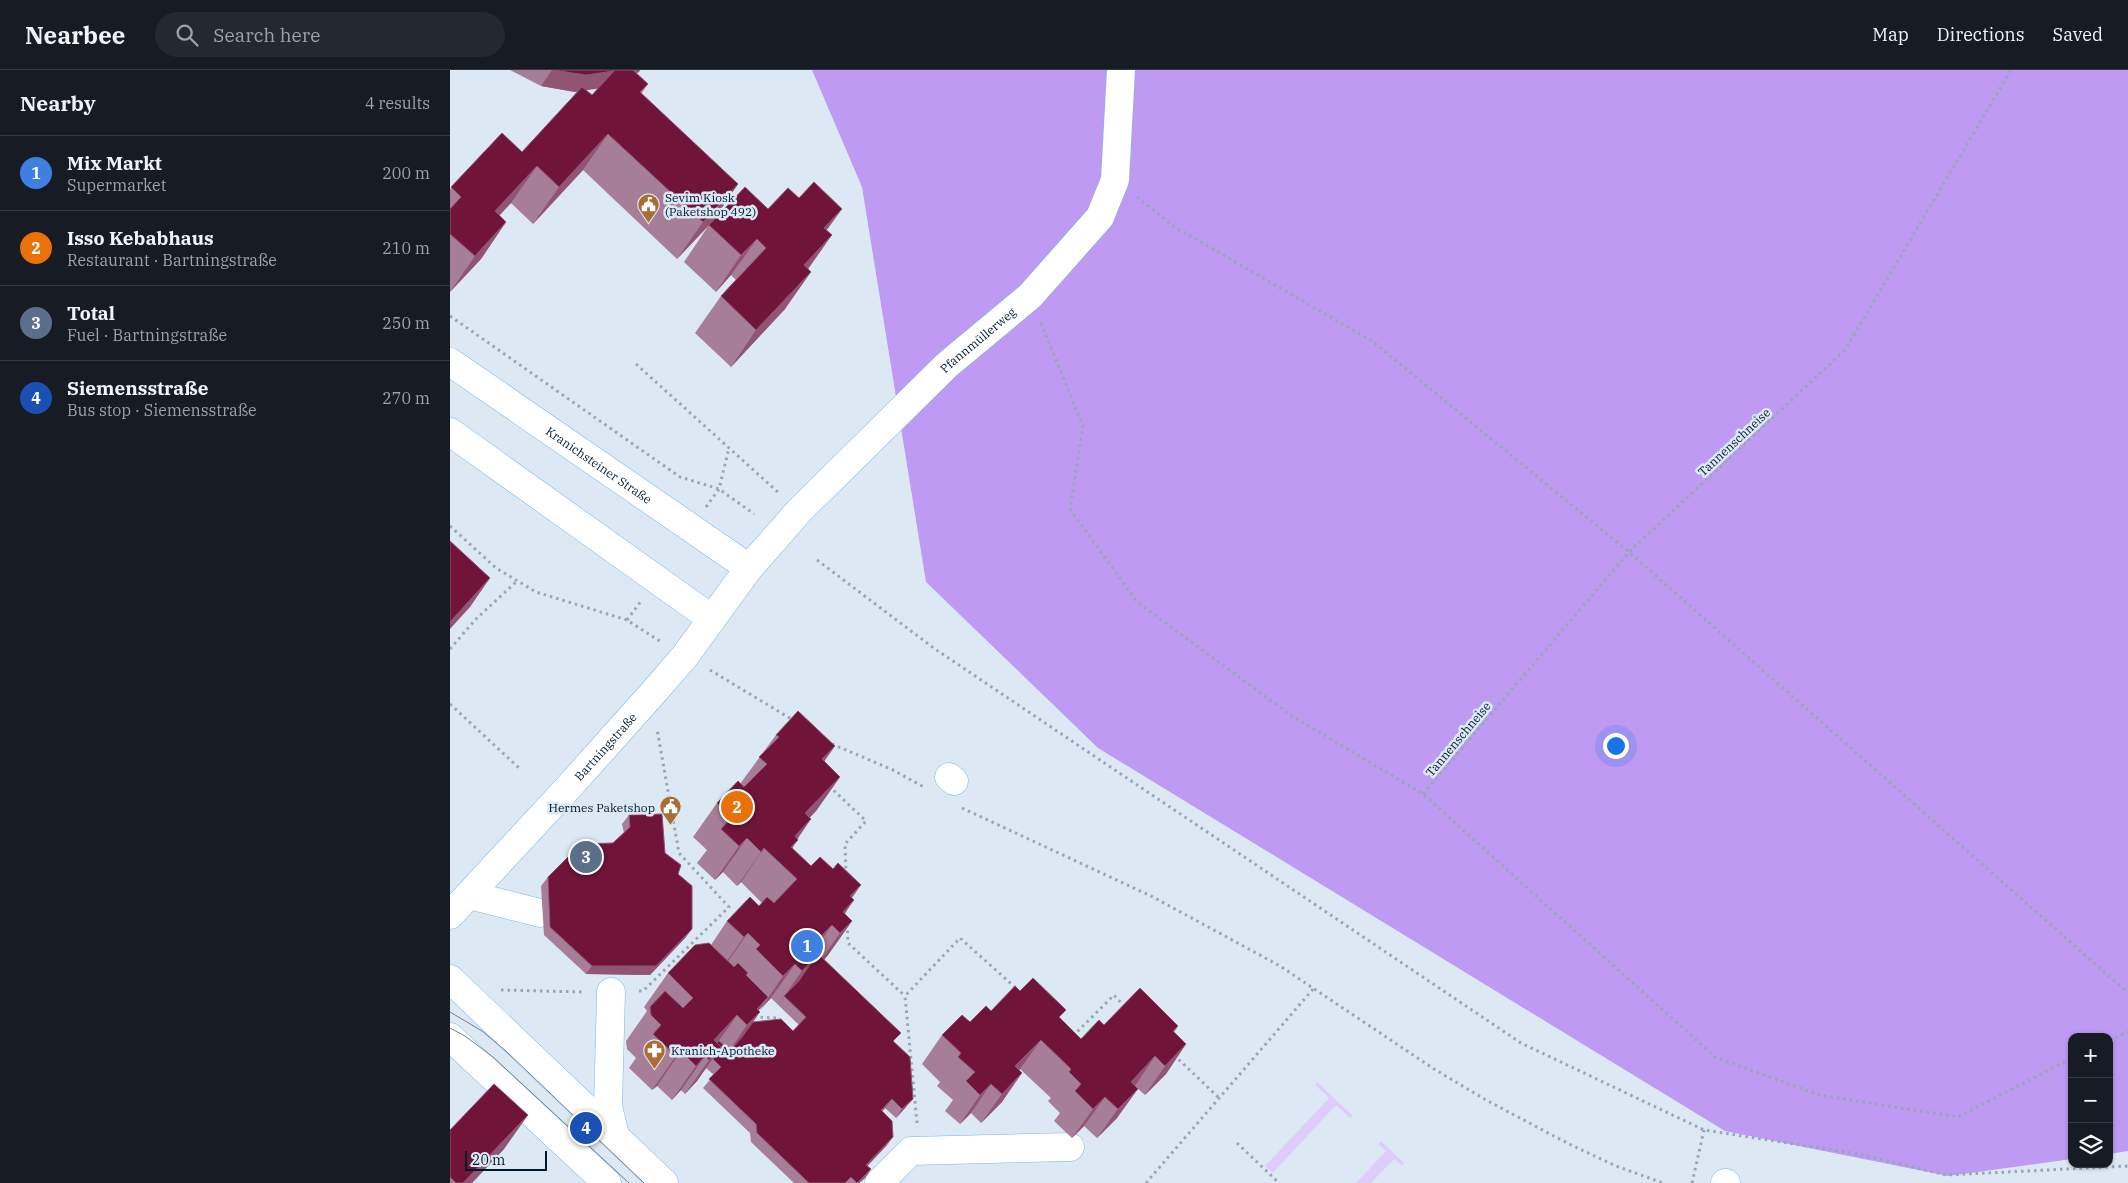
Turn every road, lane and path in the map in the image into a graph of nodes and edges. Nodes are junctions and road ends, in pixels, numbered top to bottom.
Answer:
1 (1121, 70) edge
2 (2011, 70) edge
3 (1114, 180) junction
4 (1030, 296) junction
5 (450, 316) edge
6 (450, 362) edge
7 (636, 364) dead end
8 (450, 432) edge
9 (729, 448) junction
10 (719, 489) junction
11 (799, 511) junction
12 (754, 514) dead end
13 (450, 526) edge
14 (1629, 552) junction
15 (817, 560) dead end
16 (749, 568) junction
17 (517, 581) junction
18 (646, 594) dead end
19 (712, 619) junction
20 (627, 620) junction
21 (665, 645) dead end
22 (450, 649) edge
23 (710, 670) dead end
24 (652, 694) junction
25 (450, 704) edge
26 (795, 722) edge
27 (829, 742) edge
28 (519, 768) dead end
29 (826, 783) edge
30 (1423, 794) junction
31 (846, 874) edge
32 (468, 895) junction
33 (540, 913) dead end
34 (450, 915) edge
35 (847, 923) edge
36 (685, 951) junction
37 (692, 957) edge
38 (450, 980) edge
39 (1314, 988) junction
40 (497, 990) dead end
41 (553, 992) dead end
42 (622, 992) joint
43 (2128, 993) edge
44 (1023, 994) edge
45 (905, 996) junction
46 (1128, 1009) edge
47 (753, 1017) edge
48 (783, 1023) edge
49 (1065, 1032) edge
50 (2128, 1032) edge
51 (450, 1037) edge
52 (2113, 1038) edge
53 (1170, 1050) edge
54 (2068, 1060) edge
55 (1219, 1098) junction
56 (1704, 1130) junction
57 (615, 1136) junction
58 (1237, 1143) dead end
59 (1070, 1147) dead end
60 (919, 1151) junction
61 (2128, 1166) edge
62 (607, 1183) edge
63 (664, 1183) edge
64 (880, 1183) edge
65 (1146, 1183) edge
66 (1279, 1183) edge
67 (1663, 1183) edge
68 (1692, 1183) edge

1 - 3 street, Pfannmüllerweg
2 - 14 path, Tannenschneise
3 - 4 street, Pfannmüllerweg
3 - 14 path
4 - 11 street, Pfannmüllerweg
4 - 30 path
5 - 10 path
6 - 16 street, Kranichsteiner Straße
7 - 9 path
8 - 19 street
9 - 10 path
9 - 11 path
10 - 12 path
11 - 16 street, Pfannmüllerweg
13 - 17 path
14 - 30 path, Tannenschneise
14 - 43 path
15 - 56 path
16 - 19 street, Bartningstraße
17 - 20 path
17 - 22 path
18 - 20 path
19 - 24 street, Bartningstraße
20 - 21 path
23 - 26 path
24 - 32 street, Bartningstraße
24 - 36 path
25 - 28 path
27 - 39 path
29 - 31 path
30 - 54 path
32 - 33 street
32 - 34 street, Bartningstraße
35 - 45 path
36 - 37 path
36 - 42 path
38 - 57 street
39 - 55 path
39 - 67 path
40 - 41 path
42 - 57 street
44 - 45 path
45 - 60 path
46 - 49 path
47 - 48 path
50 - 52 path
51 - 62 street
53 - 55 path
55 - 65 path
56 - 61 path
56 - 68 path
57 - 63 street
58 - 66 path
59 - 60 street
60 - 64 street

